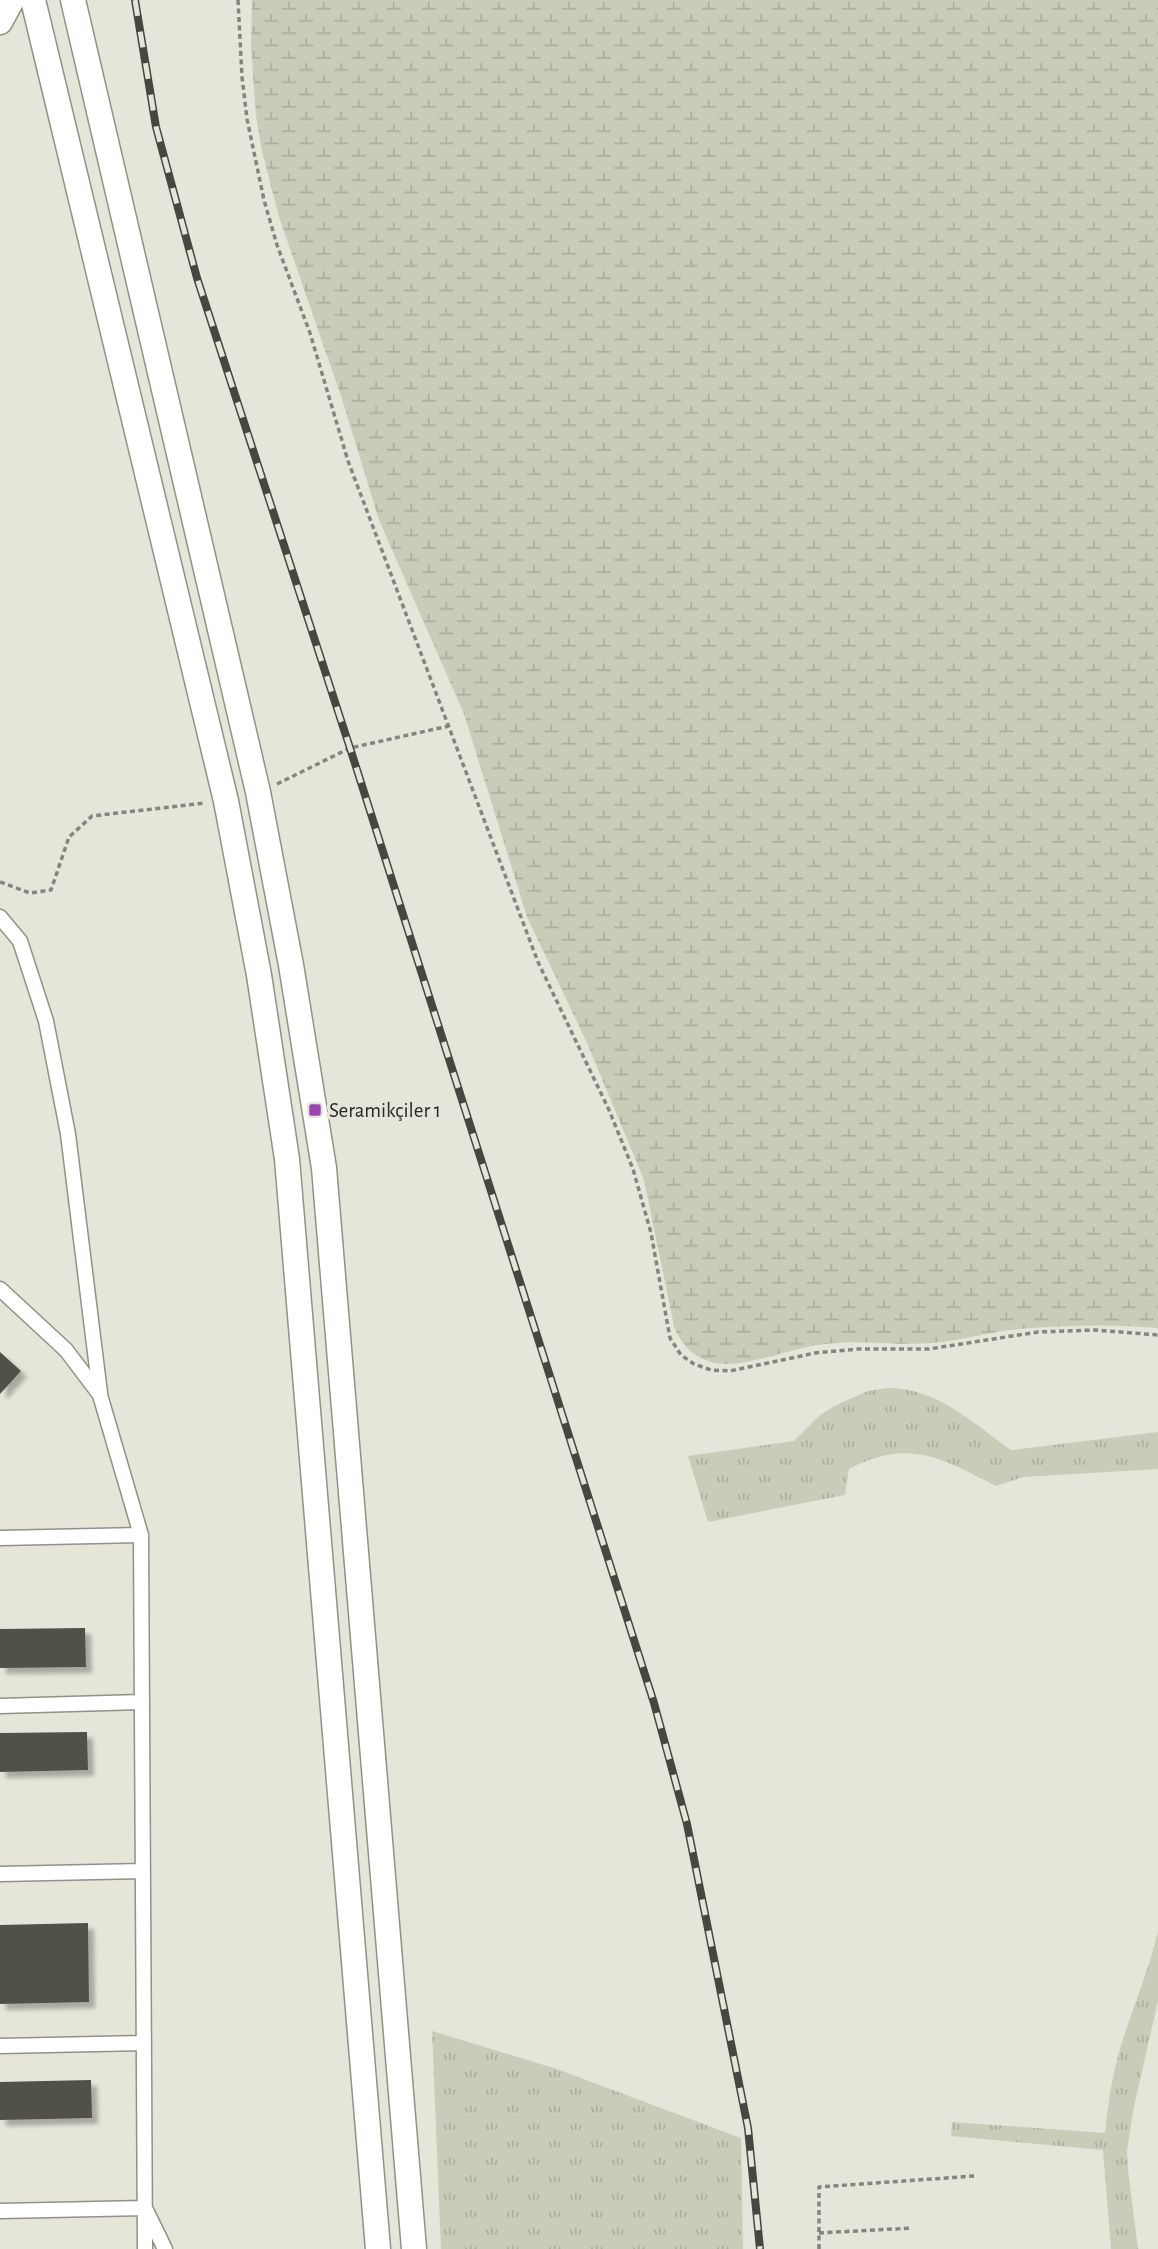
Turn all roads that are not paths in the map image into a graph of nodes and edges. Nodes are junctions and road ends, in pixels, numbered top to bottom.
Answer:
1 (12, 0) edge
2 (33, 0) edge
3 (73, 0) edge
4 (0, 22) edge
5 (0, 916) edge
6 (0, 1289) edge
7 (100, 1395) junction
8 (142, 1535) junction
9 (0, 1538) edge
10 (142, 1702) junction
11 (0, 1706) edge
12 (144, 1871) junction
13 (0, 1874) edge
14 (144, 2043) junction
15 (0, 2046) edge
16 (145, 2208) junction
17 (0, 2211) edge
18 (145, 2249) edge
19 (165, 2249) edge
20 (378, 2249) edge
21 (414, 2249) edge

1 - 4 highway
2 - 20 highway
3 - 21 highway
5 - 7 street
6 - 7 street
7 - 8 street
8 - 9 street
8 - 10 street
10 - 11 street
10 - 12 street
12 - 13 street
12 - 14 street
14 - 15 street
14 - 16 street
16 - 17 street
16 - 18 street
16 - 19 street

